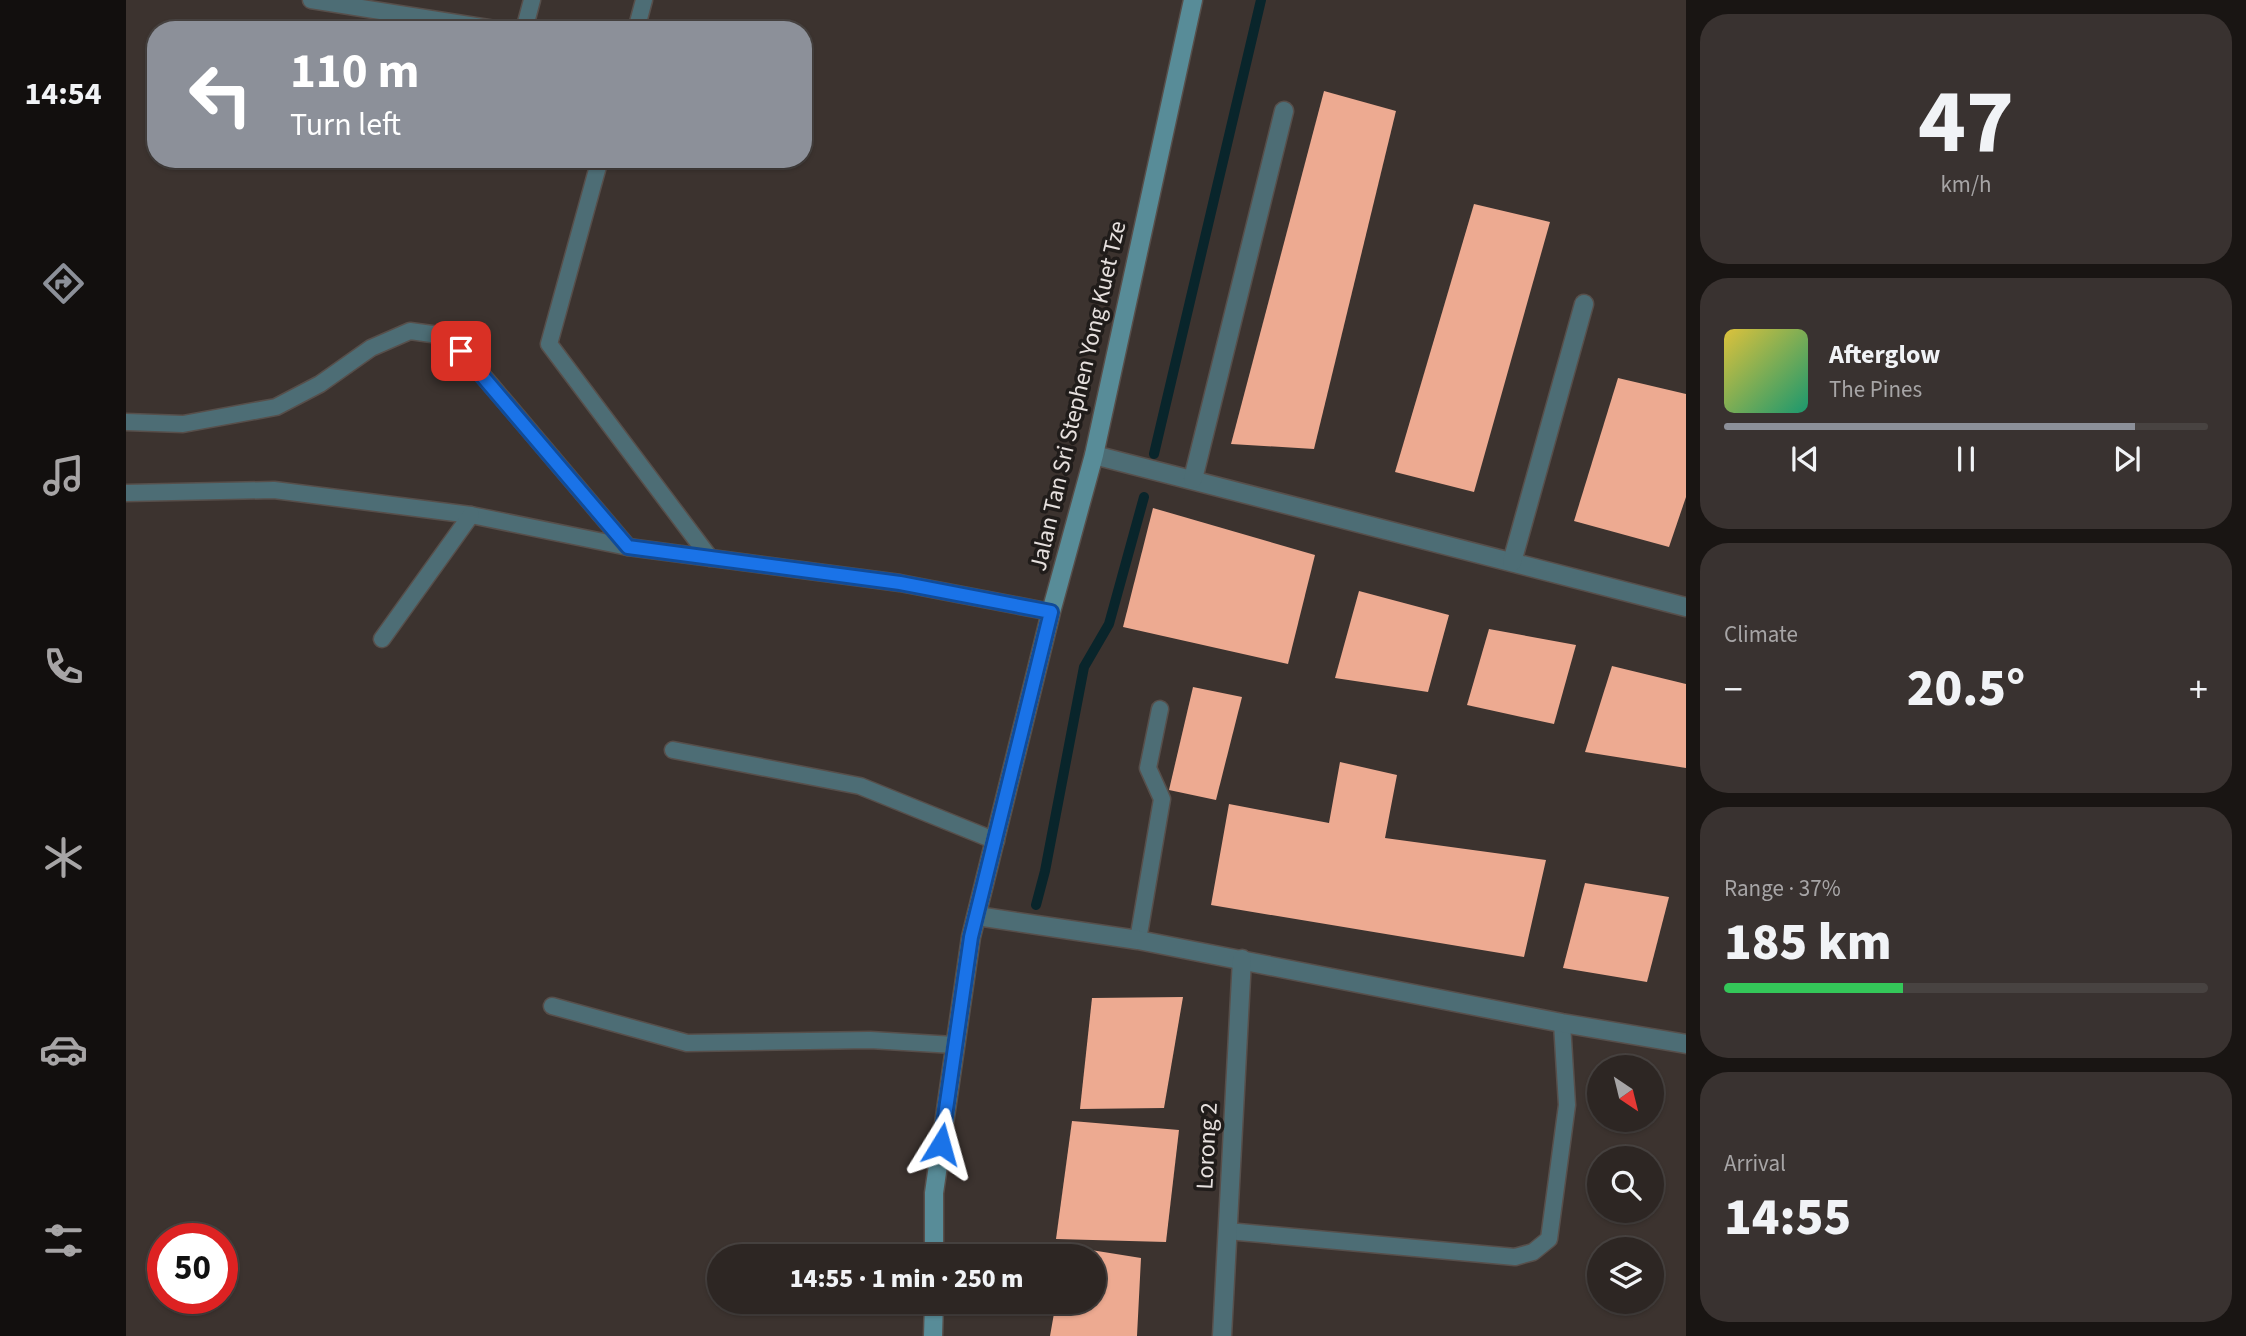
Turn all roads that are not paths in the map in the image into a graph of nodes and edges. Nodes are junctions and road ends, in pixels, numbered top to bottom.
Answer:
1 (311, 0) edge
2 (532, 0) edge
3 (644, 0) edge
4 (1193, 0) edge
5 (444, 21) edge
6 (526, 21) edge
7 (638, 21) edge
8 (1284, 111) dead end
9 (598, 168) edge
10 (1584, 304) dead end
11 (126, 422) edge
12 (1094, 454) junction
13 (1193, 480) junction
14 (126, 493) edge
15 (471, 514) junction
16 (628, 547) junction
17 (710, 558) junction
18 (1512, 562) junction
19 (1686, 607) edge
20 (1051, 612) junction
21 (382, 639) dead end
22 (1160, 709) dead end
23 (673, 750) dead end
24 (996, 841) junction
25 (977, 916) junction
26 (1138, 940) junction
27 (1242, 959) junction
28 (552, 1006) dead end
29 (1562, 1023) junction
30 (1686, 1044) edge
31 (954, 1045) junction
32 (1227, 1231) junction
33 (934, 1244) edge
34 (934, 1314) edge
35 (933, 1336) edge
36 (1222, 1336) edge

1 - 5 lane
2 - 6 lane
3 - 7 lane
4 - 12 main road, Jalan Tan Sri Stephen Yong Kuet Tze
8 - 13 street
9 - 17 lane
10 - 18 street
11 - 16 lane
12 - 13 street
12 - 20 main road, Jalan Tan Sri Stephen Yong Kuet Tze
13 - 18 street
14 - 15 lane
15 - 16 lane
15 - 21 lane
16 - 17 lane
17 - 20 lane
18 - 19 street
20 - 24 main road, Jalan Tan Sri Stephen Yong Kuet Tze
22 - 26 lane
23 - 24 lane
24 - 25 main road, Jalan Tan Sri Stephen Yong Kuet Tze
25 - 26 street
25 - 31 main road, Jalan Tan Sri Stephen Yong Kuet Tze
26 - 27 street
27 - 29 street
27 - 32 street, Lorong 2
28 - 31 lane
29 - 30 street
29 - 32 lane
31 - 33 main road, Jalan Tan Sri Stephen Yong Kuet Tze
32 - 36 street, Lorong 2
34 - 35 main road

